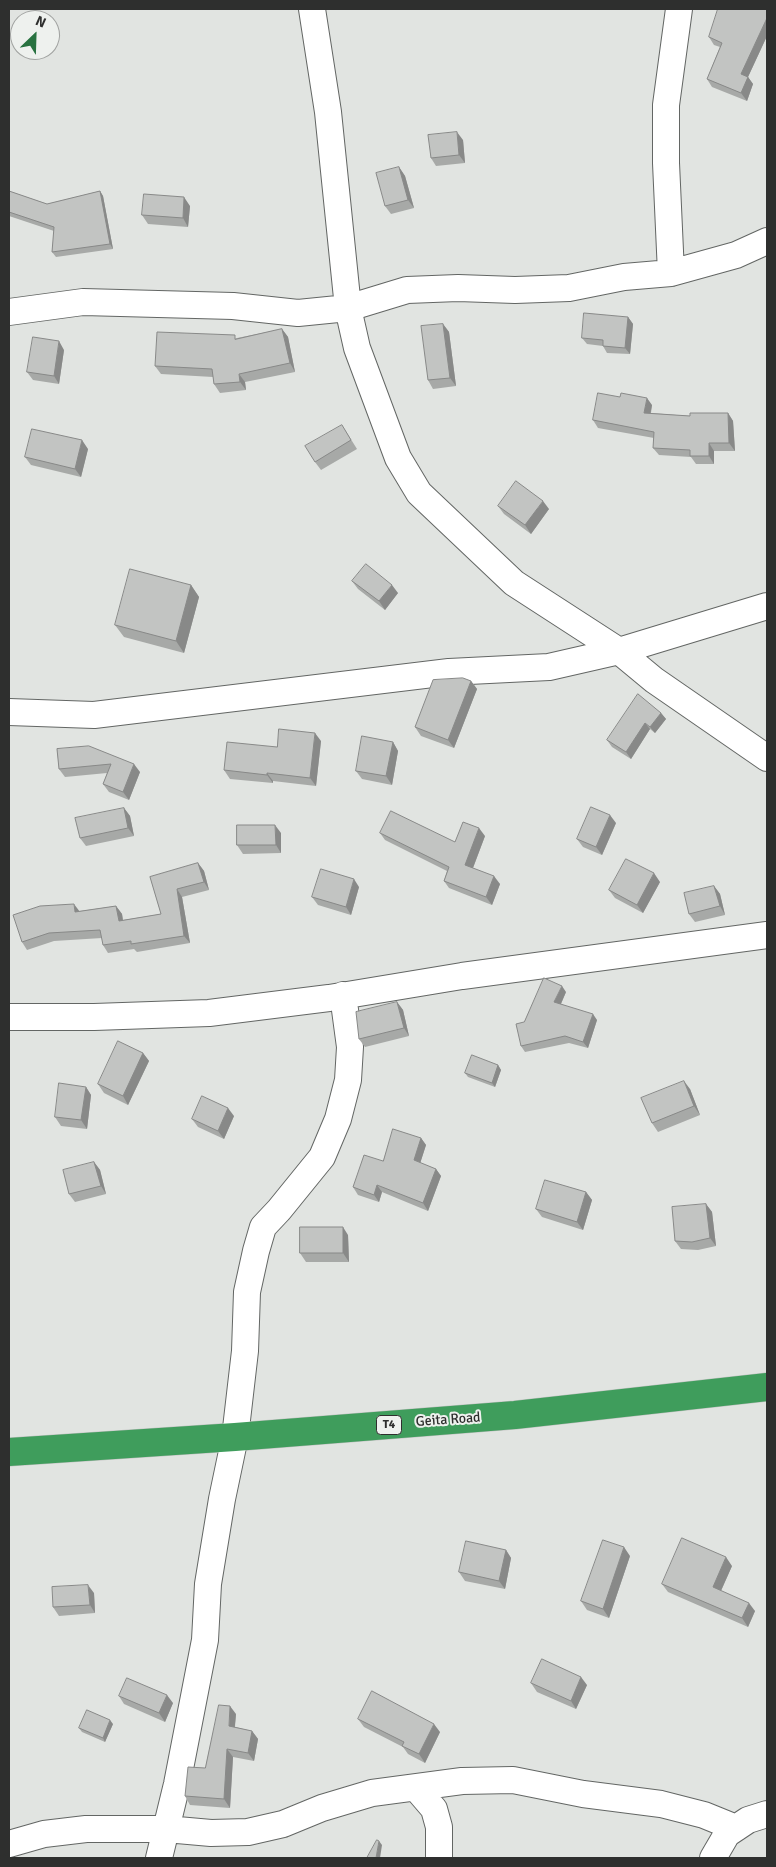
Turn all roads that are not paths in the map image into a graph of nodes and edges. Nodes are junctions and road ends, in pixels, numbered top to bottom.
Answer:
1 (312, 9) edge
2 (679, 9) edge
3 (767, 242) edge
4 (671, 272) junction
5 (348, 308) junction
6 (9, 312) edge
7 (767, 606) edge
8 (619, 651) junction
9 (9, 712) edge
10 (767, 758) edge
11 (767, 935) edge
12 (343, 995) junction
13 (9, 1017) edge
14 (767, 1387) edge
15 (236, 1437) junction
16 (9, 1450) edge
17 (416, 1788) junction
18 (767, 1814) edge
19 (166, 1828) junction
20 (736, 1828) junction
21 (9, 1844) edge
22 (159, 1858) edge
23 (439, 1858) edge
24 (713, 1858) edge

1 - 5 street
2 - 4 street
3 - 4 street
4 - 5 street
5 - 6 street
5 - 8 street
7 - 8 street
8 - 9 street
8 - 10 street
11 - 12 street
12 - 13 street
12 - 15 street
14 - 15 highway, Geita Road / T4
15 - 16 highway, Geita Road / T4
15 - 19 street
17 - 19 street
17 - 20 street
17 - 23 street
18 - 20 street
19 - 21 street
19 - 22 street
20 - 24 street

